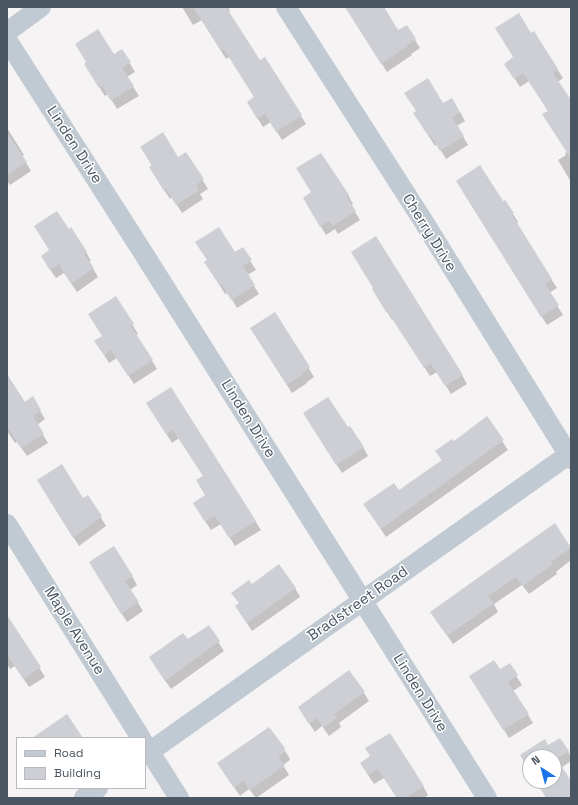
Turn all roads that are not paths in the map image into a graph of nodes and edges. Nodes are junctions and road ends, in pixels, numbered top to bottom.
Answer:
1 (41, 7) edge
2 (286, 7) edge
3 (7, 32) edge
4 (7, 40) edge
5 (570, 456) edge
6 (7, 524) edge
7 (362, 600) junction
8 (139, 737) edge
9 (146, 746) edge
10 (146, 748) edge
11 (97, 789) edge
12 (84, 798) edge
13 (179, 798) edge
14 (487, 798) edge

1 - 3 street
2 - 5 street, Cherry Drive
4 - 7 street, Linden Drive
5 - 7 street, Bradstreet Road
6 - 8 street, Maple Avenue
7 - 9 street, Bradstreet Road
7 - 14 street, Linden Drive
10 - 13 street, Maple Avenue
11 - 12 street

